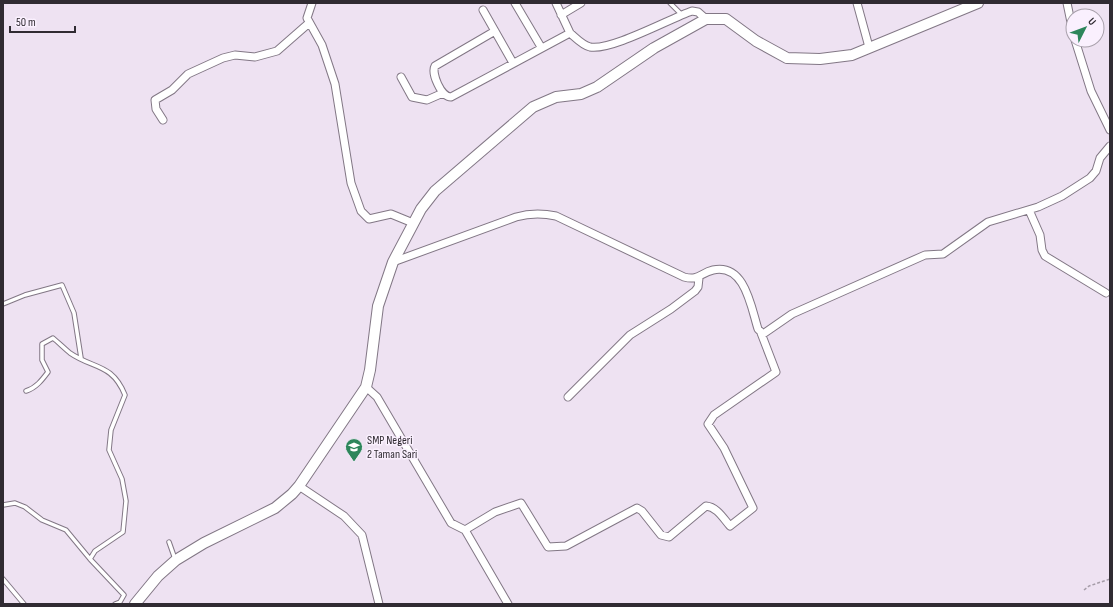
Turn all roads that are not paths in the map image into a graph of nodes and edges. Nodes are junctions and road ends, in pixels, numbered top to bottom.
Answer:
1 (312, 3) edge
2 (515, 3) edge
3 (556, 3) edge
4 (581, 3) edge
5 (670, 3) edge
6 (857, 3) edge
7 (978, 3) edge
8 (483, 10) dead end
9 (561, 15) junction
10 (682, 15) junction
11 (706, 19) junction
12 (309, 23) junction
13 (495, 32) junction
14 (570, 33) junction
15 (541, 47) junction
16 (869, 47) junction
17 (1078, 48) edge
18 (513, 63) junction
19 (401, 77) dead end
20 (443, 93) junction
21 (163, 120) dead end
22 (1110, 130) edge
23 (1110, 146) edge
24 (1029, 210) junction
25 (413, 223) junction
26 (393, 262) junction
27 (699, 278) junction
28 (1106, 294) dead end
29 (3, 304) edge
30 (760, 333) junction
31 (81, 358) junction
32 (366, 387) junction
33 (26, 391) dead end
34 (568, 397) dead end
35 (300, 486) junction
36 (3, 505) edge
37 (465, 530) junction
38 (169, 542) dead end
39 (90, 559) junction
40 (176, 560) junction
41 (3, 580) edge
42 (24, 604) edge
43 (115, 604) edge
44 (135, 604) edge
45 (379, 604) edge
46 (508, 604) edge

1 - 12 street
2 - 15 street
3 - 9 street
4 - 9 street
5 - 10 lane
6 - 16 street
7 - 16 street
8 - 13 street
9 - 14 street
10 - 11 street
10 - 14 street
11 - 16 street
11 - 25 street
12 - 21 street
12 - 25 street
13 - 18 street
13 - 20 street
14 - 15 street
15 - 18 street
17 - 22 street
18 - 20 street
19 - 20 street
23 - 24 street
24 - 28 street
24 - 30 street
25 - 26 street
26 - 27 street
26 - 32 street
27 - 30 street
27 - 34 street
29 - 31 lane
30 - 37 street
31 - 33 lane
31 - 39 lane
32 - 35 street
32 - 37 street
35 - 40 street
35 - 45 street
36 - 39 lane
37 - 46 street
38 - 40 lane
39 - 43 lane
40 - 44 street
41 - 42 lane

